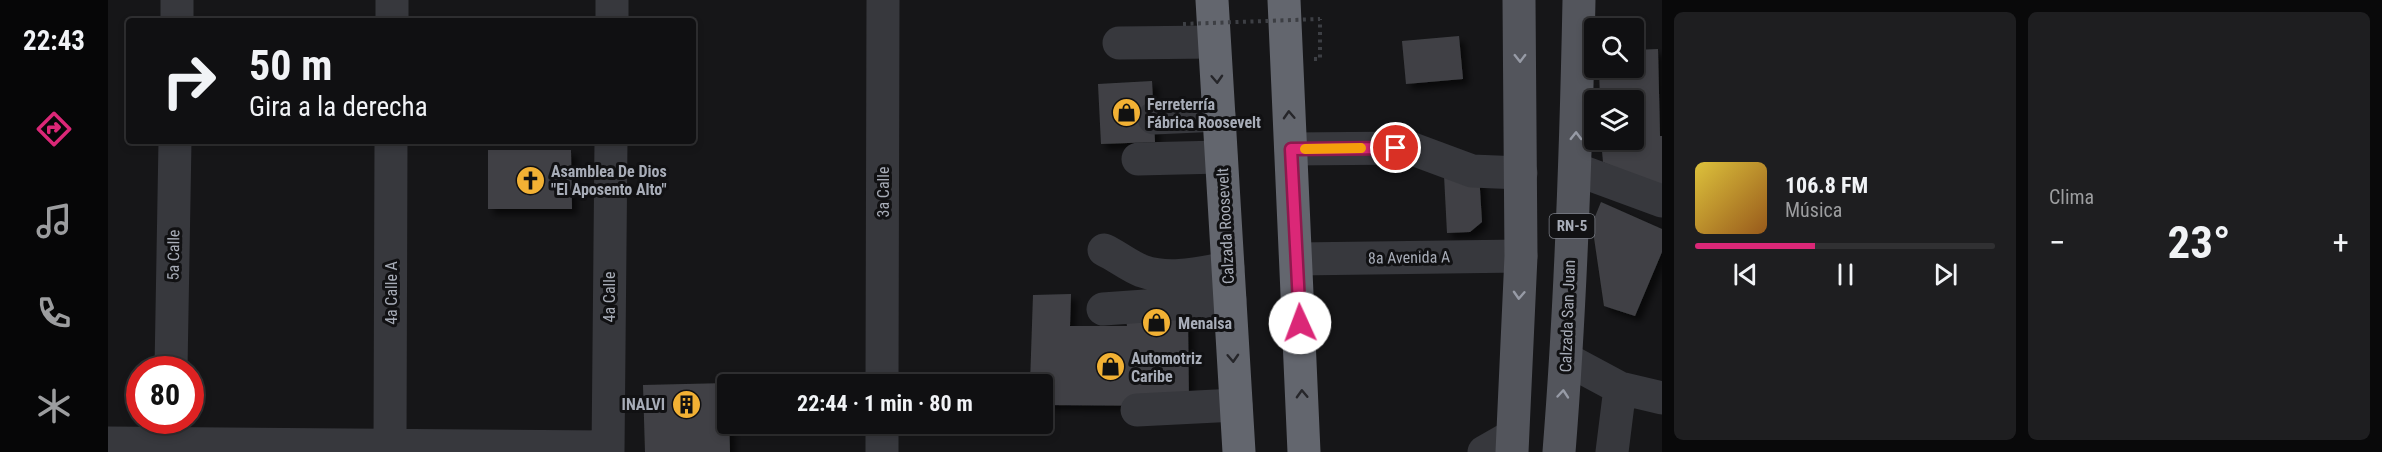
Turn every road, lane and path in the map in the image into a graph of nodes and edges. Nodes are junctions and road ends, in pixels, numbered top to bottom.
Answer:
1 (177, 0) edge
2 (392, 0) edge
3 (612, 0) edge
4 (883, 0) edge
5 (1212, 0) edge
6 (1284, 0) edge
7 (1519, 0) edge
8 (1579, 0) edge
9 (177, 18) edge
10 (392, 18) edge
11 (612, 18) edge
12 (1183, 24) dead end
13 (1214, 42) junction
14 (1119, 43) dead end
15 (1320, 59) dead end
16 (1219, 115) junction
17 (1154, 118) dead end
18 (175, 144) edge
19 (391, 144) edge
20 (611, 144) edge
21 (1291, 149) junction
22 (1221, 157) junction
23 (1138, 159) dead end
24 (1575, 169) junction
25 (1521, 173) junction
26 (1662, 201) edge
27 (1104, 250) dead end
28 (1521, 256) junction
29 (1298, 259) junction
30 (1228, 268) junction
31 (1230, 300) junction
32 (1103, 309) dead end
33 (171, 356) edge
34 (1566, 359) junction
35 (882, 374) edge
36 (1620, 388) junction
37 (1662, 398) edge
38 (1236, 405) junction
39 (1137, 410) dead end
40 (159, 434) edge
41 (204, 434) edge
42 (882, 434) edge
43 (108, 443) edge
44 (1512, 444) edge
45 (390, 445) junction
46 (608, 449) edge
47 (882, 452) edge
48 (1239, 452) edge
49 (1304, 452) edge
50 (1484, 452) edge
51 (1559, 452) edge
52 (1612, 452) edge

1 - 9 street
2 - 10 street
3 - 11 street
4 - 35 street, 3a Calle
5 - 13 highway, Calzada Roosevelt
21 -> 6 highway
7 -> 25 main road
24 -> 8 main road, Calzada San Juan / RN-5
12 - 15 path, bridge
13 - 14 street
13 -> 16 highway, Calzada Roosevelt
16 - 17 street
16 - 22 highway, Calzada Roosevelt
18 - 33 street, 5a Calle
19 - 45 street, 4a Calle A
20 - 46 street, 4a Calle
21 - 25 street
21 - 29 highway
22 - 23 street
22 - 30 highway, Calzada Roosevelt
24 - 26 street
24 - 34 main road, Calzada San Juan / RN-5
25 - 28 main road
27 - 30 street
28 - 29 street, 8a Avenida A
28 -> 44 main road
49 -> 29 highway
30 - 31 highway, Calzada Roosevelt
31 - 32 street
31 -> 38 highway, Calzada Roosevelt
34 - 36 street
51 -> 34 main road, Calzada San Juan / RN-5
36 - 37 street
36 - 52 street
38 - 39 street
38 - 48 highway, Calzada Roosevelt
40 - 43 street
41 - 45 street
42 - 47 street
44 - 50 street
45 - 46 street

